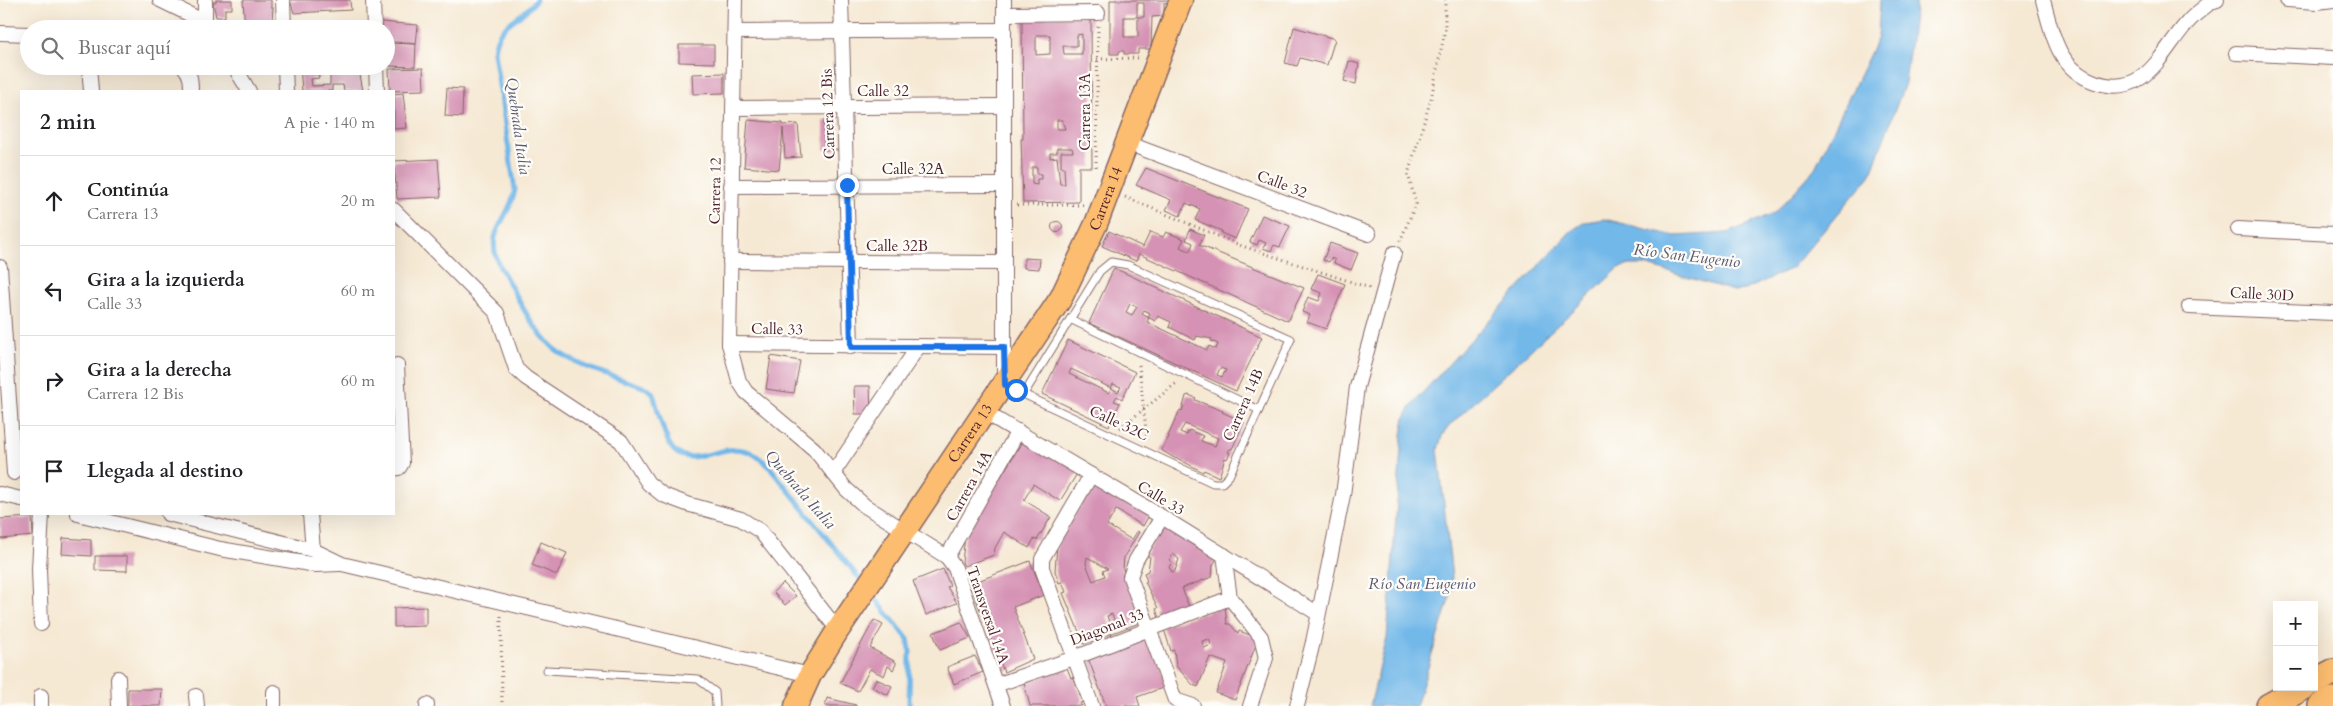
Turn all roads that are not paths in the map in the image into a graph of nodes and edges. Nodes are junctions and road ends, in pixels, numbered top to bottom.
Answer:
1 (160, 0) edge
2 (205, 0) edge
3 (283, 0) edge
4 (373, 0) edge
5 (735, 0) edge
6 (841, 0) edge
7 (1182, 0) edge
8 (2043, 0) edge
9 (2217, 0) edge
10 (2287, 0) edge
11 (2333, 0) edge
12 (1004, 7) edge
13 (1098, 13) road end
14 (197, 20) edge
15 (207, 20) edge
16 (284, 20) edge
17 (374, 20) edge
18 (1004, 30) junction
19 (842, 31) junction
20 (735, 32) junction
21 (0, 33) edge
22 (20, 34) edge
23 (2236, 54) dead end
24 (2333, 58) edge
25 (89, 75) edge
26 (189, 75) edge
27 (239, 75) edge
28 (285, 75) edge
29 (376, 75) edge
30 (90, 90) edge
31 (191, 90) edge
32 (248, 90) edge
33 (286, 90) edge
34 (377, 90) edge
35 (1004, 106) junction
36 (844, 107) junction
37 (733, 108) junction
38 (1127, 143) junction
39 (847, 185) junction
40 (1004, 185) junction
41 (732, 186) junction
42 (395, 211) edge
43 (2238, 229) dead end
44 (1369, 234) dead end
45 (2333, 234) edge
46 (1394, 253) road end
47 (730, 261) junction
48 (849, 262) junction
49 (1004, 263) junction
50 (0, 267) edge
51 (2188, 307) dead end
52 (2333, 313) edge
53 (1070, 319) junction
54 (729, 344) junction
55 (851, 347) junction
56 (918, 347) junction
57 (1004, 347) junction
58 (397, 365) dead end
59 (1014, 389) junction
60 (1259, 410) junction
61 (986, 413) junction
62 (1018, 431) junction
63 (395, 468) edge
64 (0, 470) edge
65 (833, 473) junction
66 (18, 474) edge
67 (1091, 475) junction
68 (1222, 483) joint
69 (0, 494) edge
70 (20, 500) edge
71 (42, 515) edge
72 (82, 515) edge
73 (177, 515) edge
74 (310, 515) edge
75 (1162, 517) junction
76 (220, 520) edge
77 (905, 531) junction
78 (313, 550) junction
79 (1224, 555) junction
80 (948, 557) junction
81 (342, 564) junction
82 (1230, 598) junction
83 (1317, 614) junction
84 (40, 624) dead end
85 (1148, 628) junction
86 (838, 630) junction
87 (1074, 658) junction
88 (547, 670) dead end
89 (2333, 672) edge
90 (810, 675) junction
91 (118, 678) dead end
92 (2318, 680) edge
93 (996, 685) junction
94 (2297, 691) edge
95 (274, 692) dead end
96 (2333, 700) edge
97 (119, 706) edge
98 (274, 706) edge
99 (716, 706) edge
100 (796, 706) edge
101 (1003, 706) edge
102 (1092, 706) edge
103 (1193, 706) edge
104 (1250, 706) edge
105 (1297, 706) edge
106 (2269, 706) edge
107 (2322, 706) edge

1 - 14 street
2 - 15 street
3 - 16 street
4 - 17 street
5 - 20 street, Carrera 12
6 - 19 street, Carrera 12 Bis
7 - 38 main road, Carrera 14
8 - 9 street
10 - 11 street
12 - 13 street
12 - 18 street
18 - 19 street
18 - 35 street
19 - 20 street
19 - 36 street, Carrera 12 Bis
20 - 37 street, Carrera 12
21 - 22 street
23 - 24 street
25 - 30 street
26 - 31 street
27 - 32 street
28 - 33 street
29 - 34 street
35 - 36 street, Calle 32
35 - 40 street
36 - 37 street, Calle 32
36 - 39 street, Carrera 12 Bis
37 - 41 street, Carrera 12
38 - 44 street, Calle 32
38 - 59 main road, Carrera 14
39 - 40 street, Calle 32A
39 - 41 street, Calle 32A
39 - 48 street, Carrera 12 Bis
40 - 49 street
41 - 47 street, Carrera 12
42 - 86 street
43 - 45 street
46 - 83 street
47 - 48 street, Calle 32B
47 - 54 street, Carrera 12
48 - 49 street, Calle 32B
48 - 55 street, Carrera 12 Bis
49 - 57 street
50 - 66 street
51 - 52 street, Calle 30D
53 - 59 lane
53 - 60 lane
53 - 60 lane, Carrera 14B
54 - 55 street, Calle 33
54 - 65 street, Carrera 12
55 - 56 street, Calle 33
56 - 57 street, Calle 33
56 - 65 street
57 - 59 street
58 - 63 street
59 - 61 main road, Carrera 13
59 - 68 lane, Calle 32C
60 - 68 lane, Carrera 14B
61 - 62 street, Calle 33
61 - 77 main road, Carrera 13
62 - 67 street, Calle 33
62 - 80 street, Carrera 14A
64 - 66 street
65 - 77 street
67 - 75 street, Calle 33
67 - 87 street
69 - 70 street
71 - 84 street
72 - 81 street
73 - 76 street
74 - 78 street
75 - 79 street, Calle 33
75 - 85 street
76 - 78 street
77 - 80 street
77 - 86 main road, Carrera 13
78 - 81 street
79 - 82 street
79 - 83 street, Calle 33
80 - 93 street, Transversal 14A
81 - 90 street
82 - 85 street, Diagonal 33
82 - 104 street
83 - 105 street
85 - 87 street, Diagonal 33
85 - 103 street
86 - 90 main road, Carrera 13
87 - 93 street, Diagonal 33
87 - 102 street
88 - 99 lane
89 - 92 highway
90 - 100 main road, Carrera 13
91 - 97 street
93 - 101 street, Transversal 14A
94 - 106 highway
95 - 98 street
96 - 107 highway

